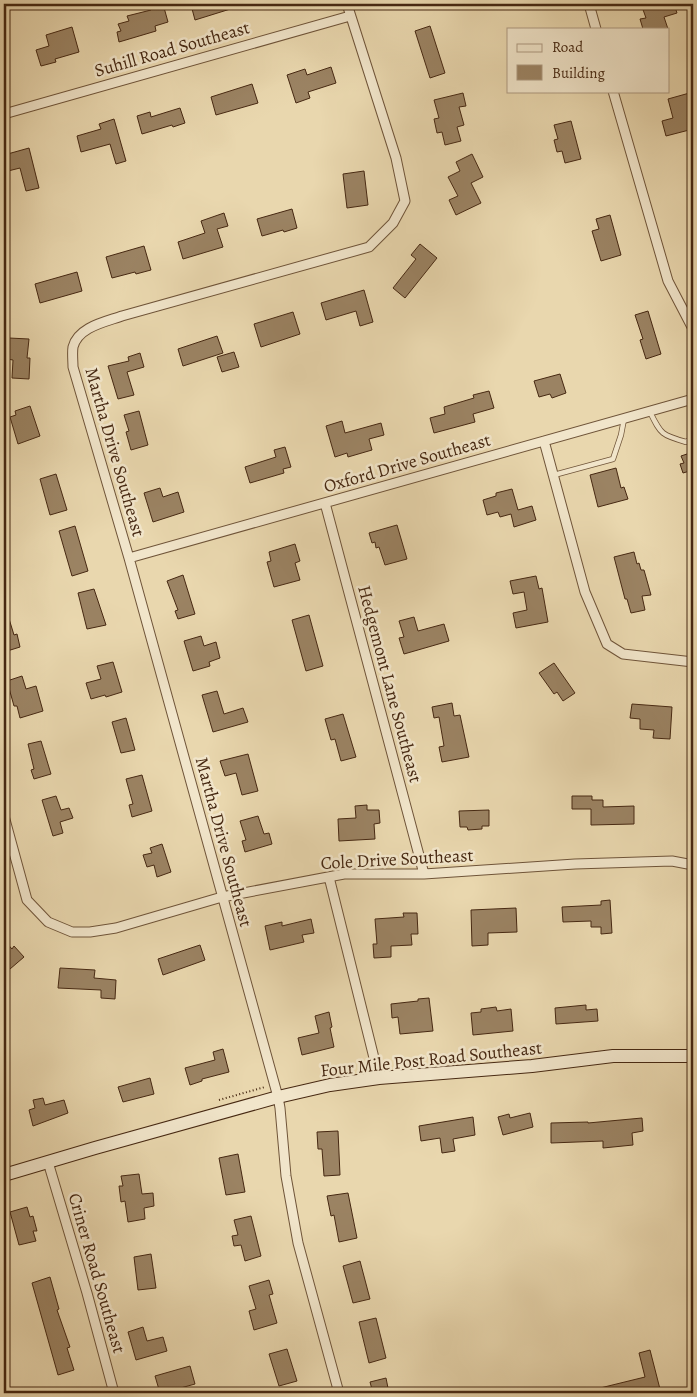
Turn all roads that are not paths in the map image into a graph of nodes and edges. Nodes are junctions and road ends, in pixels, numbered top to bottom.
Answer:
1 (347, 4) edge
2 (589, 4) edge
3 (350, 16) junction
4 (596, 28) edge
5 (614, 92) edge
6 (4, 114) edge
7 (693, 329) edge
8 (693, 399) edge
9 (650, 411) junction
10 (624, 418) junction
11 (693, 438) edge
12 (544, 441) junction
13 (554, 474) junction
14 (325, 503) junction
15 (129, 558) junction
16 (693, 662) edge
17 (4, 816) edge
18 (693, 864) edge
19 (424, 874) junction
20 (329, 877) junction
21 (222, 897) junction
22 (693, 1056) edge
23 (380, 1078) junction
24 (278, 1097) junction
25 (48, 1162) junction
26 (4, 1175) edge
27 (114, 1393) edge
28 (339, 1393) edge

1 - 3 street, Martha Drive Southeast
2 - 4 street
3 - 6 street, Suhill Road Southeast
3 - 15 street, Martha Drive Southeast
5 - 7 street
8 - 9 street, Oxford Drive Southeast
9 - 10 street, Oxford Drive Southeast
9 - 11 lane
10 - 12 street, Oxford Drive Southeast
10 - 13 lane
12 - 13 street
12 - 14 street, Oxford Drive Southeast
13 - 16 street
14 - 15 street, Oxford Drive Southeast
14 - 19 street, Hedgemont Lane Southeast
15 - 21 street, Martha Drive Southeast
17 - 21 street, Cole Drive Southeast
18 - 19 street, Cole Drive Southeast
19 - 20 street, Cole Drive Southeast
20 - 21 street, Cole Drive Southeast
20 - 23 street
21 - 24 street, Martha Drive Southeast
22 - 23 main road, Four Mile Post Road Southeast
23 - 24 main road, Four Mile Post Road Southeast
24 - 25 main road, Four Mile Post Road Southeast
24 - 28 street, Martha Drive Southeast
25 - 26 main road, Four Mile Post Road Southeast
25 - 27 street, Criner Road Southeast

